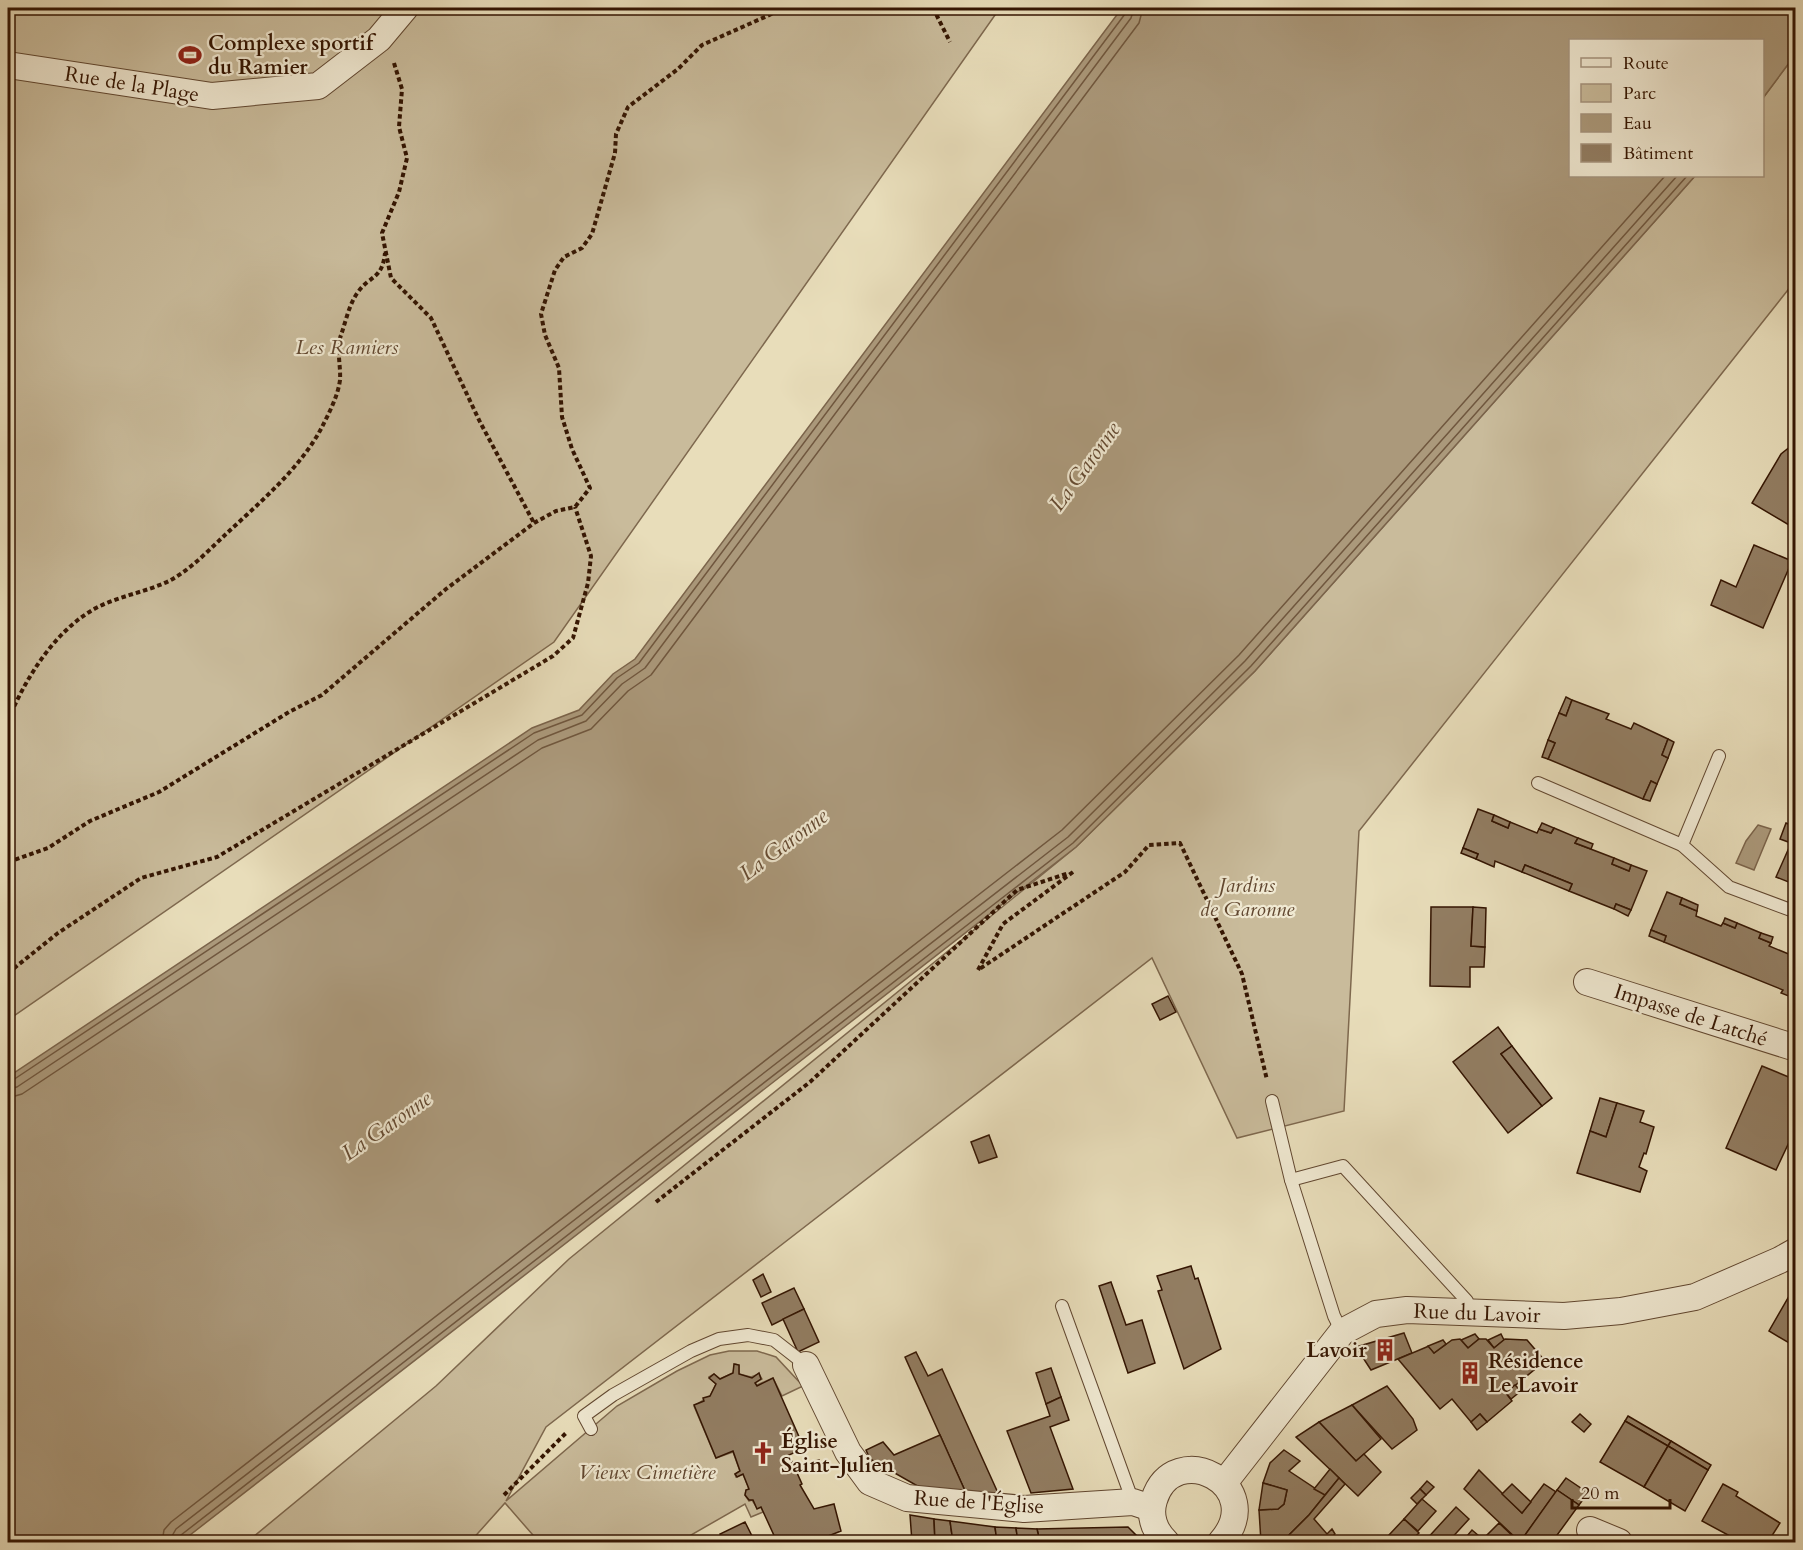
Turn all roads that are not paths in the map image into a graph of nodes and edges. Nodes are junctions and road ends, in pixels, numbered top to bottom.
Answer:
1 (405, 8) edge
2 (8, 65) edge
3 (1719, 756) dead end
4 (1538, 783) dead end
5 (1682, 845) junction
6 (1796, 912) edge
7 (1587, 982) dead end
8 (1796, 1048) edge
9 (1272, 1101) road end
10 (1292, 1180) junction
11 (1796, 1251) edge
12 (1062, 1306) dead end
13 (1467, 1313) junction
14 (1342, 1332) junction
15 (806, 1365) joint
16 (591, 1429) dead end
17 (1224, 1483) junction
18 (1142, 1505) junction
19 (1590, 1530) dead end
20 (1228, 1539) edge
21 (1166, 1542) edge
22 (1619, 1542) edge

1 - 2 street, Rue de la Plage
3 - 5 lane
4 - 5 lane
5 - 6 lane
7 - 8 street, Impasse de Latché
9 - 10 lane
10 - 13 lane
10 - 14 lane
11 - 13 street, Rue du Lavoir
12 - 18 lane
13 - 14 street, Rue du Lavoir
14 - 17 street, Rue du Lavoir
15 - 16 lane
15 - 18 street, Rue de l'Église
17 - 18 street
17 - 20 street
18 - 21 street
19 - 22 street

